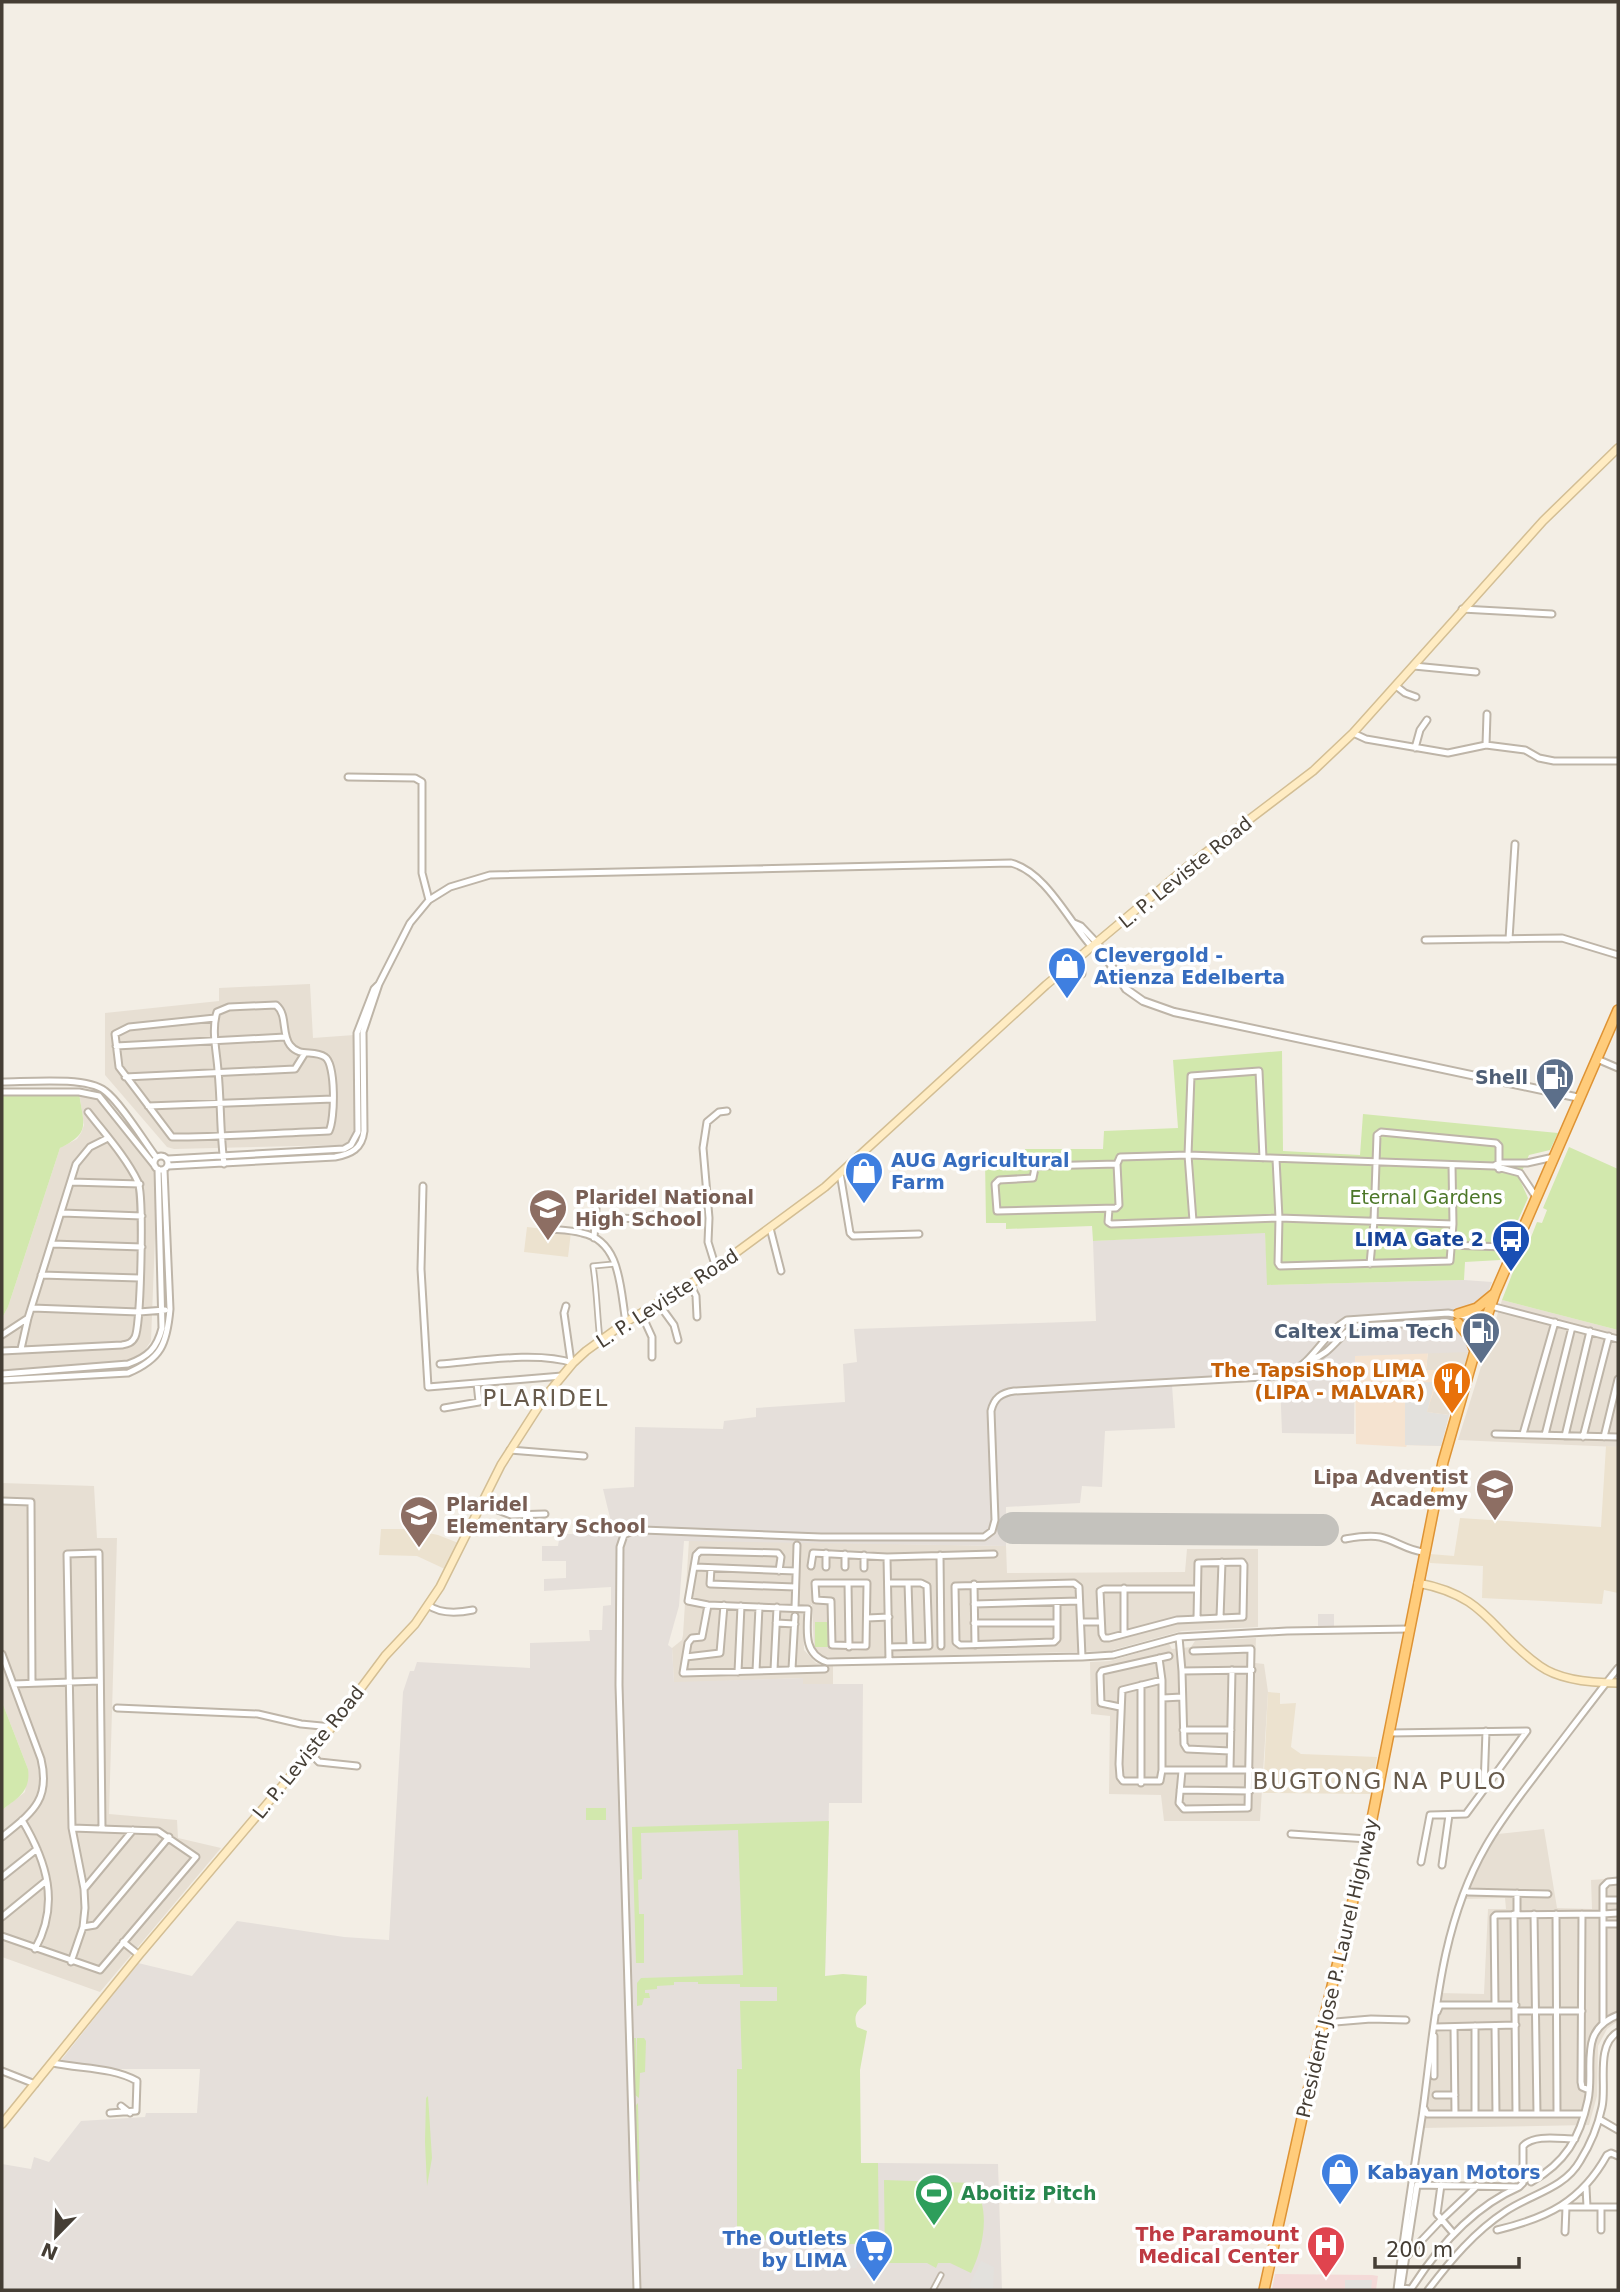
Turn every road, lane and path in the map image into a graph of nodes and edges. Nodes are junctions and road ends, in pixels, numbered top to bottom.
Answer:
1 (1618, 448) edge
2 (1462, 609) junction
3 (1552, 614) dead end
4 (1414, 666) junction
5 (1476, 672) dead end
6 (1396, 686) junction
7 (1416, 697) dead end
8 (1487, 714) dead end
9 (1427, 720) dead end
10 (1353, 733) junction
11 (1486, 745) junction
12 (1415, 748) junction
13 (1618, 761) edge
14 (348, 777) dead end
15 (1515, 844) dead end
16 (429, 900) junction
17 (1509, 939) junction
18 (1425, 940) dead end
19 (1096, 947) junction
20 (1618, 956) edge
21 (1080, 957) junction
22 (1082, 974) dead end
23 (379, 984) junction
24 (1618, 1010) edge
25 (215, 1018) junction
26 (285, 1037) junction
27 (216, 1040) junction
28 (116, 1046) junction
29 (305, 1053) junction
30 (1597, 1059) junction
31 (1618, 1068) edge
32 (218, 1072) junction
33 (125, 1077) junction
34 (2, 1082) edge
35 (2, 1092) edge
36 (1580, 1098) junction
37 (333, 1099) junction
38 (220, 1103) junction
39 (148, 1106) junction
40 (727, 1111) dead end
41 (88, 1112) dead end
42 (221, 1135) junction
43 (108, 1138) junction
44 (1188, 1155) junction
45 (223, 1156) junction
46 (156, 1157) junction
47 (1554, 1157) junction
48 (1263, 1158) junction
49 (168, 1159) junction
50 (1276, 1159) junction
51 (1375, 1161) junction
52 (1527, 1163) junction
53 (224, 1164) junction
54 (1117, 1164) junction
55 (1452, 1165) junction
56 (1498, 1166) junction
57 (161, 1168) junction
58 (840, 1173) junction
59 (1524, 1178) junction
60 (71, 1182) junction
61 (140, 1184) junction
62 (423, 1186) dead end
63 (1536, 1197) junction
64 (596, 1208) dead end
65 (1109, 1209) junction
66 (62, 1213) junction
67 (658, 1213) dead end
68 (142, 1216) junction
69 (1279, 1218) junction
70 (1193, 1221) junction
71 (1374, 1221) junction
72 (595, 1222) junction
73 (1453, 1224) junction
74 (771, 1228) junction
75 (549, 1229) dead end
76 (919, 1234) dead end
77 (594, 1238) junction
78 (52, 1244) junction
79 (1450, 1245) junction
80 (142, 1247) junction
81 (1504, 1247) dead end
82 (616, 1264) junction
83 (1370, 1265) junction
84 (716, 1268) junction
85 (781, 1271) dead end
86 (41, 1276) junction
87 (139, 1278) junction
88 (690, 1284) junction
89 (1495, 1293) junction
90 (658, 1303) junction
91 (566, 1306) dead end
92 (1491, 1306) junction
93 (32, 1308) junction
94 (170, 1309) junction
95 (162, 1310) junction
96 (139, 1312) junction
97 (641, 1314) junction
98 (698, 1317) dead end
99 (28, 1318) junction
100 (1458, 1318) junction
101 (1486, 1320) junction
102 (626, 1322) junction
103 (1555, 1322) junction
104 (1572, 1326) junction
105 (1482, 1330) junction
106 (1591, 1331) junction
107 (2, 1335) edge
108 (1330, 1336) junction
109 (1609, 1336) junction
110 (1618, 1339) edge
111 (600, 1340) junction
112 (678, 1340) dead end
113 (1337, 1343) junction
114 (21, 1349) junction
115 (2, 1351) edge
116 (1475, 1351) junction
117 (652, 1357) dead end
118 (1309, 1360) junction
119 (572, 1362) junction
120 (440, 1364) dead end
121 (2, 1374) edge
122 (562, 1376) junction
123 (2, 1380) edge
124 (1618, 1380) edge
125 (477, 1383) junction
126 (444, 1408) dead end
127 (1495, 1434) dead end
128 (1522, 1434) junction
129 (1545, 1435) junction
130 (1565, 1436) junction
131 (1583, 1437) junction
132 (1604, 1437) junction
133 (1618, 1437) edge
134 (510, 1450) junction
135 (584, 1456) dead end
136 (2, 1501) edge
137 (482, 1504) junction
138 (545, 1514) dead end
139 (1345, 1539) dead end
140 (797, 1545) dead end
141 (1424, 1552) junction
142 (826, 1553) junction
143 (845, 1554) junction
144 (994, 1554) dead end
145 (864, 1555) junction
146 (940, 1555) junction
147 (888, 1558) junction
148 (1222, 1562) junction
149 (811, 1566) dead end
150 (695, 1567) junction
151 (826, 1567) dead end
152 (845, 1567) dead end
153 (711, 1568) junction
154 (864, 1568) dead end
155 (779, 1571) junction
156 (796, 1572) junction
157 (848, 1583) junction
158 (888, 1583) junction
159 (908, 1583) junction
160 (974, 1584) junction
161 (1418, 1584) junction
162 (795, 1587) junction
163 (1124, 1588) junction
164 (1197, 1589) junction
165 (1079, 1601) junction
166 (1057, 1602) junction
167 (974, 1604) junction
168 (428, 1605) junction
169 (708, 1605) junction
170 (724, 1605) junction
171 (741, 1606) junction
172 (759, 1607) junction
173 (777, 1607) junction
174 (794, 1608) junction
175 (473, 1610) dead end
176 (795, 1616) dead end
177 (888, 1617) junction
178 (867, 1618) junction
179 (1220, 1618) junction
180 (1198, 1619) junction
181 (1081, 1622) junction
182 (1101, 1622) junction
183 (776, 1623) junction
184 (974, 1623) junction
185 (1057, 1623) junction
186 (795, 1624) junction
187 (1409, 1629) junction
188 (1124, 1633) junction
189 (1179, 1637) junction
190 (975, 1645) junction
191 (910, 1646) junction
192 (941, 1646) dead end
193 (849, 1647) junction
194 (889, 1647) junction
195 (1194, 1651) dead end
196 (2, 1654) edge
197 (1169, 1656) dead end
198 (686, 1657) junction
199 (1082, 1657) junction
200 (1159, 1658) junction
201 (889, 1661) junction
202 (1618, 1668) edge
203 (825, 1669) dead end
204 (774, 1670) junction
205 (792, 1670) junction
206 (1232, 1670) junction
207 (1252, 1670) junction
208 (757, 1671) junction
209 (1182, 1671) junction
210 (738, 1672) junction
211 (1162, 1680) junction
212 (100, 1681) junction
213 (32, 1683) junction
214 (1606, 1683) junction
215 (1618, 1683) edge
216 (13, 1684) junction
217 (68, 1684) junction
218 (1141, 1685) junction
219 (1182, 1697) junction
220 (1163, 1698) junction
221 (1120, 1707) junction
222 (117, 1708) dead end
223 (332, 1727) junction
224 (1183, 1730) junction
225 (1231, 1730) junction
226 (1486, 1731) junction
227 (1389, 1733) junction
228 (1230, 1751) junction
229 (310, 1754) junction
230 (357, 1766) dead end
231 (1230, 1769) junction
232 (1162, 1770) junction
233 (1250, 1770) junction
234 (1182, 1771) junction
235 (1140, 1783) junction
236 (1484, 1787) junction
237 (1180, 1790) junction
238 (1250, 1791) junction
239 (1449, 1815) junction
240 (22, 1820) junction
241 (72, 1828) junction
242 (102, 1828) junction
243 (133, 1830) junction
244 (1292, 1834) dead end
245 (2, 1837) edge
246 (169, 1837) junction
247 (1368, 1839) junction
248 (37, 1849) junction
249 (1421, 1862) dead end
250 (1442, 1866) dead end
251 (2, 1877) edge
252 (47, 1881) junction
253 (1618, 1881) edge
254 (83, 1889) junction
255 (1468, 1892) dead end
256 (1517, 1893) junction
257 (1548, 1894) dead end
258 (1603, 1900) junction
259 (1618, 1900) edge
260 (1618, 1913) edge
261 (1516, 1914) junction
262 (1534, 1914) junction
263 (1556, 1914) junction
264 (1582, 1914) junction
265 (1603, 1914) junction
266 (2, 1917) edge
267 (1603, 1924) junction
268 (1618, 1924) edge
269 (83, 1927) junction
270 (2, 1936) edge
271 (123, 1942) junction
272 (35, 1949) junction
273 (139, 1955) junction
274 (71, 1962) junction
275 (1495, 2004) junction
276 (1516, 2008) junction
277 (1536, 2011) junction
278 (1556, 2011) junction
279 (1582, 2011) junction
280 (1618, 2015) edge
281 (1406, 2020) dead end
282 (1323, 2023) junction
283 (1603, 2024) junction
284 (1516, 2025) junction
285 (1475, 2026) junction
286 (1494, 2026) junction
287 (1435, 2027) junction
288 (1454, 2027) junction
289 (1618, 2032) edge
290 (1582, 2047) junction
291 (1590, 2047) junction
292 (53, 2063) junction
293 (2, 2071) edge
294 (1441, 2076) dead end
295 (35, 2084) junction
296 (1590, 2090) junction
297 (1436, 2095) dead end
298 (1455, 2095) junction
299 (1425, 2100) dead end
300 (121, 2106) dead end
301 (110, 2113) dead end
302 (130, 2113) junction
303 (1455, 2114) junction
304 (1475, 2114) junction
305 (1496, 2114) junction
306 (1516, 2114) junction
307 (1537, 2114) junction
308 (1557, 2114) junction
309 (1584, 2114) junction
310 (1598, 2121) junction
311 (2, 2124) edge
312 (1615, 2128) edge
313 (1575, 2139) junction
314 (1618, 2156) edge
315 (1531, 2182) dead end
316 (1441, 2185) junction
317 (1478, 2186) junction
318 (1500, 2186) junction
319 (1519, 2187) junction
320 (1586, 2187) junction
321 (1503, 2194) junction
322 (1563, 2207) junction
323 (1587, 2207) junction
324 (1601, 2207) junction
325 (1618, 2207) edge
326 (1440, 2221) junction
327 (1497, 2230) dead end
328 (1601, 2230) dead end
329 (1565, 2232) dead end
330 (1454, 2234) junction
331 (1405, 2258) junction
332 (941, 2275) dead end
333 (637, 2290) edge
334 (933, 2290) edge
335 (1264, 2290) edge
336 (1397, 2290) edge
337 (1428, 2290) edge

1 - 2 main road, L. P. Leviste Road
2 - 3 street
2 - 4 main road, L. P. Leviste Road
4 - 5 street
4 - 6 main road, L. P. Leviste Road
6 - 7 street
6 - 10 main road, L. P. Leviste Road
8 - 11 street
9 - 12 street
10 - 12 street
10 - 19 main road, L. P. Leviste Road
11 - 12 street
11 - 13 street
14 - 16 street
15 - 17 street
16 - 19 street
16 - 23 street
17 - 18 street
17 - 20 street
19 - 21 main road, L. P. Leviste Road
19 - 36 street
21 - 22 street
21 - 58 main road, L. P. Leviste Road
23 - 45 street
23 - 53 street
24 - 30 highway, President Jose P. Laurel Highway
25 - 26 street
25 - 27 street
25 - 28 street
26 - 27 street
26 - 29 street
27 - 28 street
27 - 32 street
28 - 33 street
29 - 32 street
29 - 37 street
30 - 31 street
30 - 36 highway, President Jose P. Laurel Highway
32 - 33 street
32 - 38 street
33 - 39 street
34 - 46 street
35 - 57 street
36 - 47 highway, President Jose P. Laurel Highway
37 - 38 street
37 - 42 street
38 - 39 street
38 - 42 street
39 - 42 street
40 - 84 street
41 - 43 street
42 - 45 street
43 - 60 street
43 - 61 street
44 - 48 street
44 - 48 street
44 - 54 street
44 - 70 street
45 - 49 street
45 - 53 street
46 - 49 street
46 - 57 street
47 - 52 street
47 - 63 highway, President Jose P. Laurel Highway
48 - 50 street
49 - 57 street
50 - 51 street
50 - 69 street
51 - 55 street
51 - 56 street
51 - 71 street
52 - 56 street
52 - 59 street
53 - 57 street
54 - 65 street
54 - 65 street
55 - 56 street
55 - 73 street
56 - 59 street
57 - 94 street
57 - 95 street
58 - 74 main road, L. P. Leviste Road
58 - 76 street
59 - 63 street
60 - 61 street
60 - 66 street
61 - 68 street
62 - 125 street
63 - 89 highway, President Jose P. Laurel Highway
64 - 72 street
65 - 70 street
66 - 68 street
66 - 78 street
67 - 72 street
68 - 80 street
69 - 70 street
69 - 71 street
69 - 83 street
71 - 73 street
71 - 83 street
72 - 77 street
73 - 79 street
74 - 84 main road, L. P. Leviste Road
74 - 85 street
75 - 77 street
77 - 82 street
78 - 80 street
78 - 86 street
79 - 81 street
79 - 83 street
80 - 87 street
82 - 102 street
82 - 111 street
84 - 88 main road, L. P. Leviste Road
86 - 87 street
86 - 93 street
87 - 96 street
88 - 90 main road, L. P. Leviste Road
88 - 98 street
89 - 92 highway, President Jose P. Laurel Highway
89 - 100 highway
90 - 97 main road, L. P. Leviste Road
90 - 112 street
91 - 119 street
92 - 101 highway, President Jose P. Laurel Highway
92 - 103 street
93 - 96 street
93 - 99 street
94 - 95 street
94 - 123 street
95 - 96 street
95 - 121 street
96 - 114 street
97 - 102 main road, L. P. Leviste Road
97 - 117 street
99 - 107 street
99 - 114 street
100 - 101 street
100 - 105 street
100 - 108 street
100 - 113 street
100 - 116 highway
101 - 105 highway, President Jose P. Laurel Highway
102 - 111 main road, L. P. Leviste Road
103 - 104 street
103 - 128 street
104 - 106 street
104 - 129 street
105 - 116 highway, President Jose P. Laurel Highway
106 - 109 street
106 - 130 street
108 - 113 street
108 - 118 street
109 - 110 street
109 - 131 street
111 - 119 main road, L. P. Leviste Road
113 - 118 street
114 - 115 street
116 - 141 highway, President Jose P. Laurel Highway
118 - 333 street
119 - 120 street
119 - 122 main road, L. P. Leviste Road
122 - 125 street
122 - 134 main road, L. P. Leviste Road
124 - 132 street
125 - 126 street
127 - 128 street
128 - 129 street
129 - 130 street
130 - 131 street
131 - 132 street
132 - 133 street
134 - 135 street
134 - 137 main road, L. P. Leviste Road
136 - 213 street
137 - 138 street
137 - 168 main road, L. P. Leviste Road
139 - 141 street
140 - 156 street
141 - 161 highway, President Jose P. Laurel Highway
142 - 143 street
142 - 149 street
142 - 151 street
143 - 145 street
143 - 152 street
144 - 146 street
145 - 147 street
145 - 154 street
146 - 147 street
146 - 192 street
147 - 158 street
148 - 164 street
148 - 179 street
148 - 179 street
150 - 153 street
150 - 155 street
150 - 169 street
153 - 155 street
153 - 162 street
155 - 156 street
156 - 162 street
157 - 178 street
157 - 193 street
157 - 193 street
158 - 159 street
158 - 177 street
159 - 191 street
159 - 191 street
160 - 165 street
160 - 167 street
160 - 190 street
161 - 187 highway, President Jose P. Laurel Highway
161 - 214 main road
162 - 174 street
163 - 164 street
163 - 182 street
163 - 188 street
164 - 180 street
165 - 166 street
165 - 181 street
166 - 167 street
166 - 185 street
167 - 184 street
168 - 175 street
168 - 223 main road, L. P. Leviste Road
169 - 170 street
169 - 198 street
170 - 171 street
170 - 198 street
171 - 172 street
171 - 210 street
172 - 173 street
172 - 208 street
173 - 174 street
173 - 183 street
174 - 201 street
176 - 186 street
177 - 178 street
177 - 194 street
178 - 193 street
179 - 180 street
180 - 188 street
181 - 182 street
181 - 199 street
182 - 188 street
183 - 186 street
183 - 204 street
184 - 185 street
184 - 190 street
185 - 190 street
186 - 205 street
187 - 189 street
187 - 227 highway, President Jose P. Laurel Highway
189 - 199 street
189 - 209 street
191 - 194 street
194 - 201 street
195 - 207 street
196 - 216 street
197 - 200 street
198 - 210 street
199 - 201 street
200 - 211 street
200 - 221 street
202 - 214 street
203 - 205 street
204 - 205 street
204 - 208 street
206 - 207 street
206 - 209 street
206 - 225 street
207 - 233 street
208 - 210 street
209 - 219 street
211 - 218 street
211 - 220 street
212 - 217 street
212 - 217 street
212 - 242 street
213 - 216 street
213 - 217 street
214 - 215 main road
214 - 336 street
216 - 240 street
217 - 241 street
218 - 221 street
218 - 235 street
219 - 220 street
219 - 224 street
220 - 232 street
221 - 235 street
222 - 223 street
223 - 229 main road, L. P. Leviste Road
224 - 225 street
224 - 228 street
225 - 228 street
226 - 227 street
226 - 236 street
226 - 236 street
227 - 247 highway, President Jose P. Laurel Highway
228 - 231 street
229 - 230 street
229 - 273 main road, L. P. Leviste Road
231 - 233 street
231 - 234 street
232 - 234 street
232 - 235 street
233 - 238 street
234 - 237 street
236 - 239 street
237 - 238 street
237 - 238 street
239 - 249 street
239 - 250 street
240 - 245 street
240 - 248 street
241 - 242 street
241 - 254 street
242 - 243 street
243 - 246 street
243 - 254 street
244 - 247 street
246 - 269 street
246 - 271 street
247 - 282 highway, President Jose P. Laurel Highway
248 - 251 street
248 - 252 street
252 - 266 street
252 - 272 street
253 - 258 street
254 - 269 street
255 - 256 street
256 - 257 street
256 - 261 street
258 - 259 street
258 - 265 street
260 - 265 street
261 - 262 street
261 - 275 street
261 - 276 street
262 - 263 street
262 - 277 street
263 - 264 street
263 - 278 street
264 - 265 street
264 - 279 street
265 - 267 street
267 - 268 street
267 - 283 street
269 - 274 street
270 - 272 street
271 - 273 street
271 - 274 street
272 - 274 street
273 - 292 main road, L. P. Leviste Road
275 - 276 street
275 - 287 street
276 - 277 street
276 - 284 street
277 - 278 street
277 - 307 street
278 - 279 street
278 - 308 street
279 - 290 street
280 - 283 street
281 - 282 street
282 - 335 highway, President Jose P. Laurel Highway
283 - 291 street
284 - 286 street
284 - 306 street
285 - 286 street
285 - 288 street
285 - 304 street
286 - 305 street
287 - 288 street
287 - 294 street
288 - 298 street
289 - 310 street
290 - 291 street
290 - 296 street
291 - 296 street
292 - 295 main road, L. P. Leviste Road
292 - 302 street
293 - 295 street
295 - 311 main road, L. P. Leviste Road
296 - 309 street
297 - 298 street
298 - 303 street
299 - 303 street
300 - 302 street
301 - 302 street
303 - 304 street
304 - 305 street
305 - 306 street
306 - 307 street
307 - 308 street
308 - 309 street
309 - 313 street
310 - 312 street
310 - 337 street
313 - 315 street
313 - 319 street
314 - 320 street
316 - 317 street
316 - 326 street
316 - 331 street
317 - 318 street
317 - 326 street
318 - 319 street
318 - 321 street
319 - 321 street
320 - 322 street
320 - 323 street
321 - 330 street
322 - 323 street
322 - 327 street
322 - 329 street
323 - 324 street
324 - 325 street
324 - 328 street
326 - 330 street
326 - 331 street
330 - 331 street
332 - 334 street

